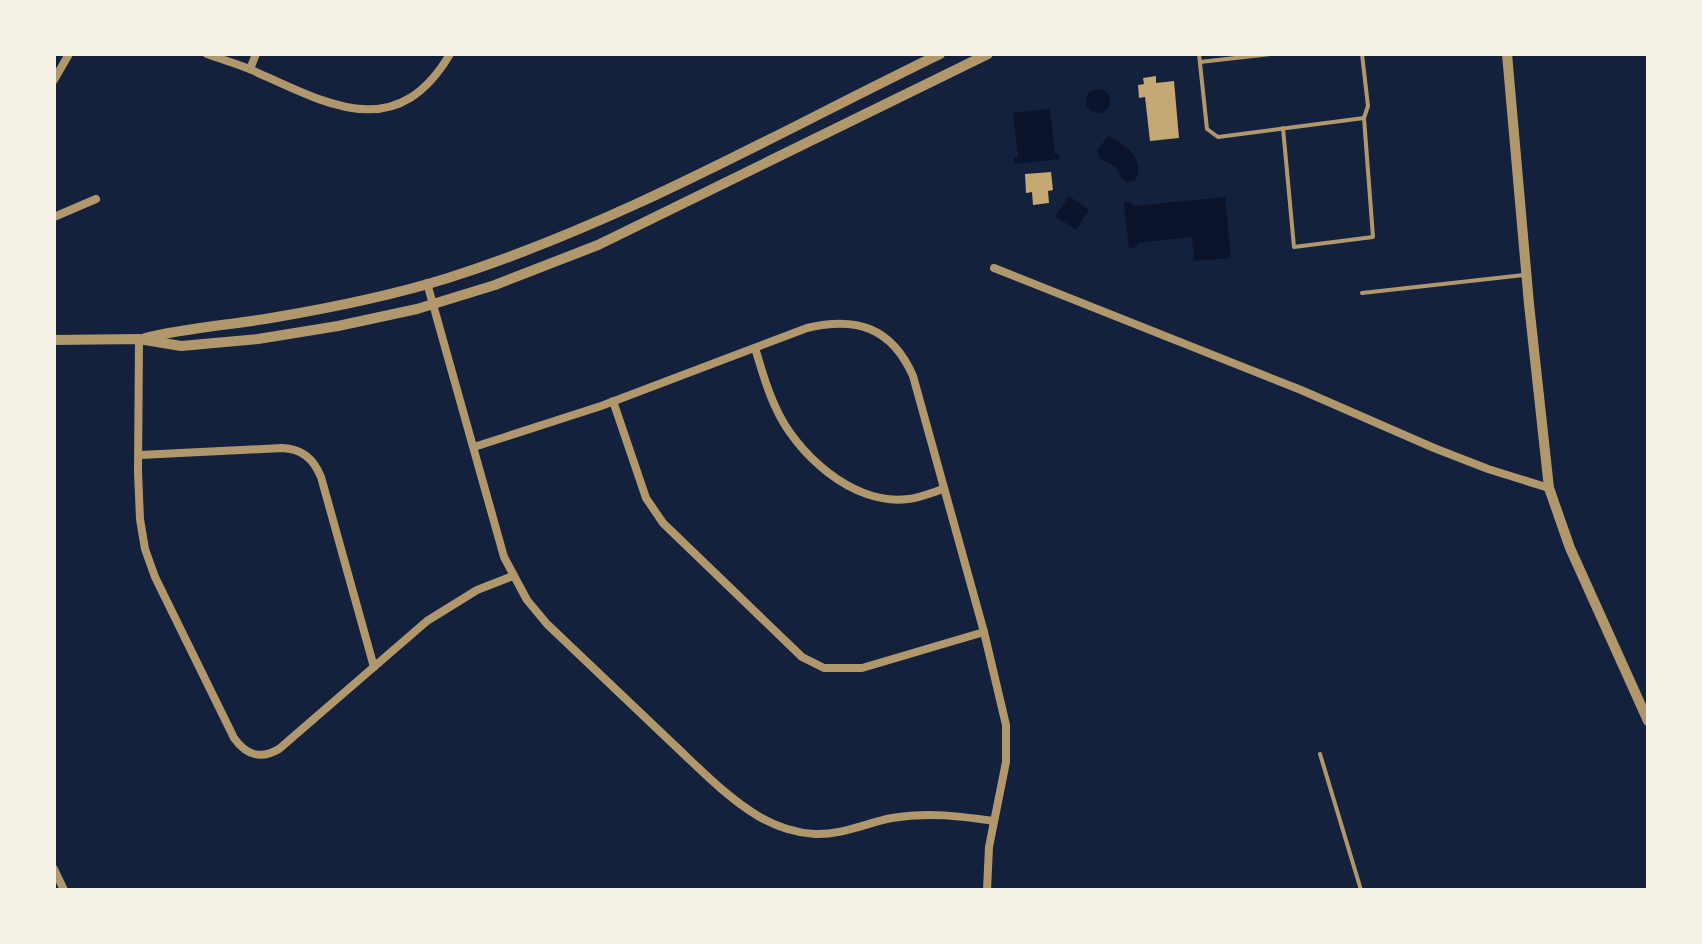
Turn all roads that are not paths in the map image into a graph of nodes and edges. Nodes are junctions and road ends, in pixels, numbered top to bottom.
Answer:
1 (69, 54) edge
2 (207, 54) edge
3 (256, 54) edge
4 (450, 54) edge
5 (940, 54) edge
6 (988, 54) edge
7 (1199, 54) edge
8 (1271, 54) edge
9 (1362, 54) edge
10 (1507, 54) edge
11 (970, 58) edge
12 (1200, 62) junction
13 (250, 69) junction
14 (54, 80) edge
15 (1364, 118) junction
16 (1283, 128) junction
17 (96, 199) dead end
18 (54, 217) edge
19 (994, 268) dead end
20 (1526, 275) junction
21 (427, 283) junction
22 (1362, 293) dead end
23 (433, 304) junction
24 (139, 339) junction
25 (54, 340) edge
26 (755, 348) junction
27 (613, 401) junction
28 (474, 447) junction
29 (140, 455) junction
30 (1549, 488) junction
31 (943, 489) junction
32 (513, 576) junction
33 (984, 632) junction
34 (374, 667) junction
35 (1648, 721) edge
36 (1320, 754) dead end
37 (994, 821) junction
38 (54, 869) edge
39 (64, 890) edge
40 (987, 890) edge
41 (1361, 890) edge

1 - 14 street
2 - 13 street
3 - 13 street
4 - 13 street
5 - 21 street
6 - 11 street
7 - 12 lane
8 - 12 lane
9 - 15 lane
10 - 20 street
11 - 23 street
12 - 16 lane
15 - 16 lane
15 - 16 lane
17 - 18 street
19 - 30 street
20 - 22 lane
20 - 30 street
21 - 23 street
21 - 24 street
23 - 24 street
23 - 28 street
24 - 25 street
24 - 29 street
26 - 27 street
26 - 31 street
26 - 31 street
27 - 28 street
27 - 33 street
28 - 32 street
29 - 34 street
29 - 34 street
30 - 35 street
31 - 33 street
32 - 34 street
32 - 37 street
33 - 37 street
36 - 41 lane
37 - 40 street
38 - 39 street

